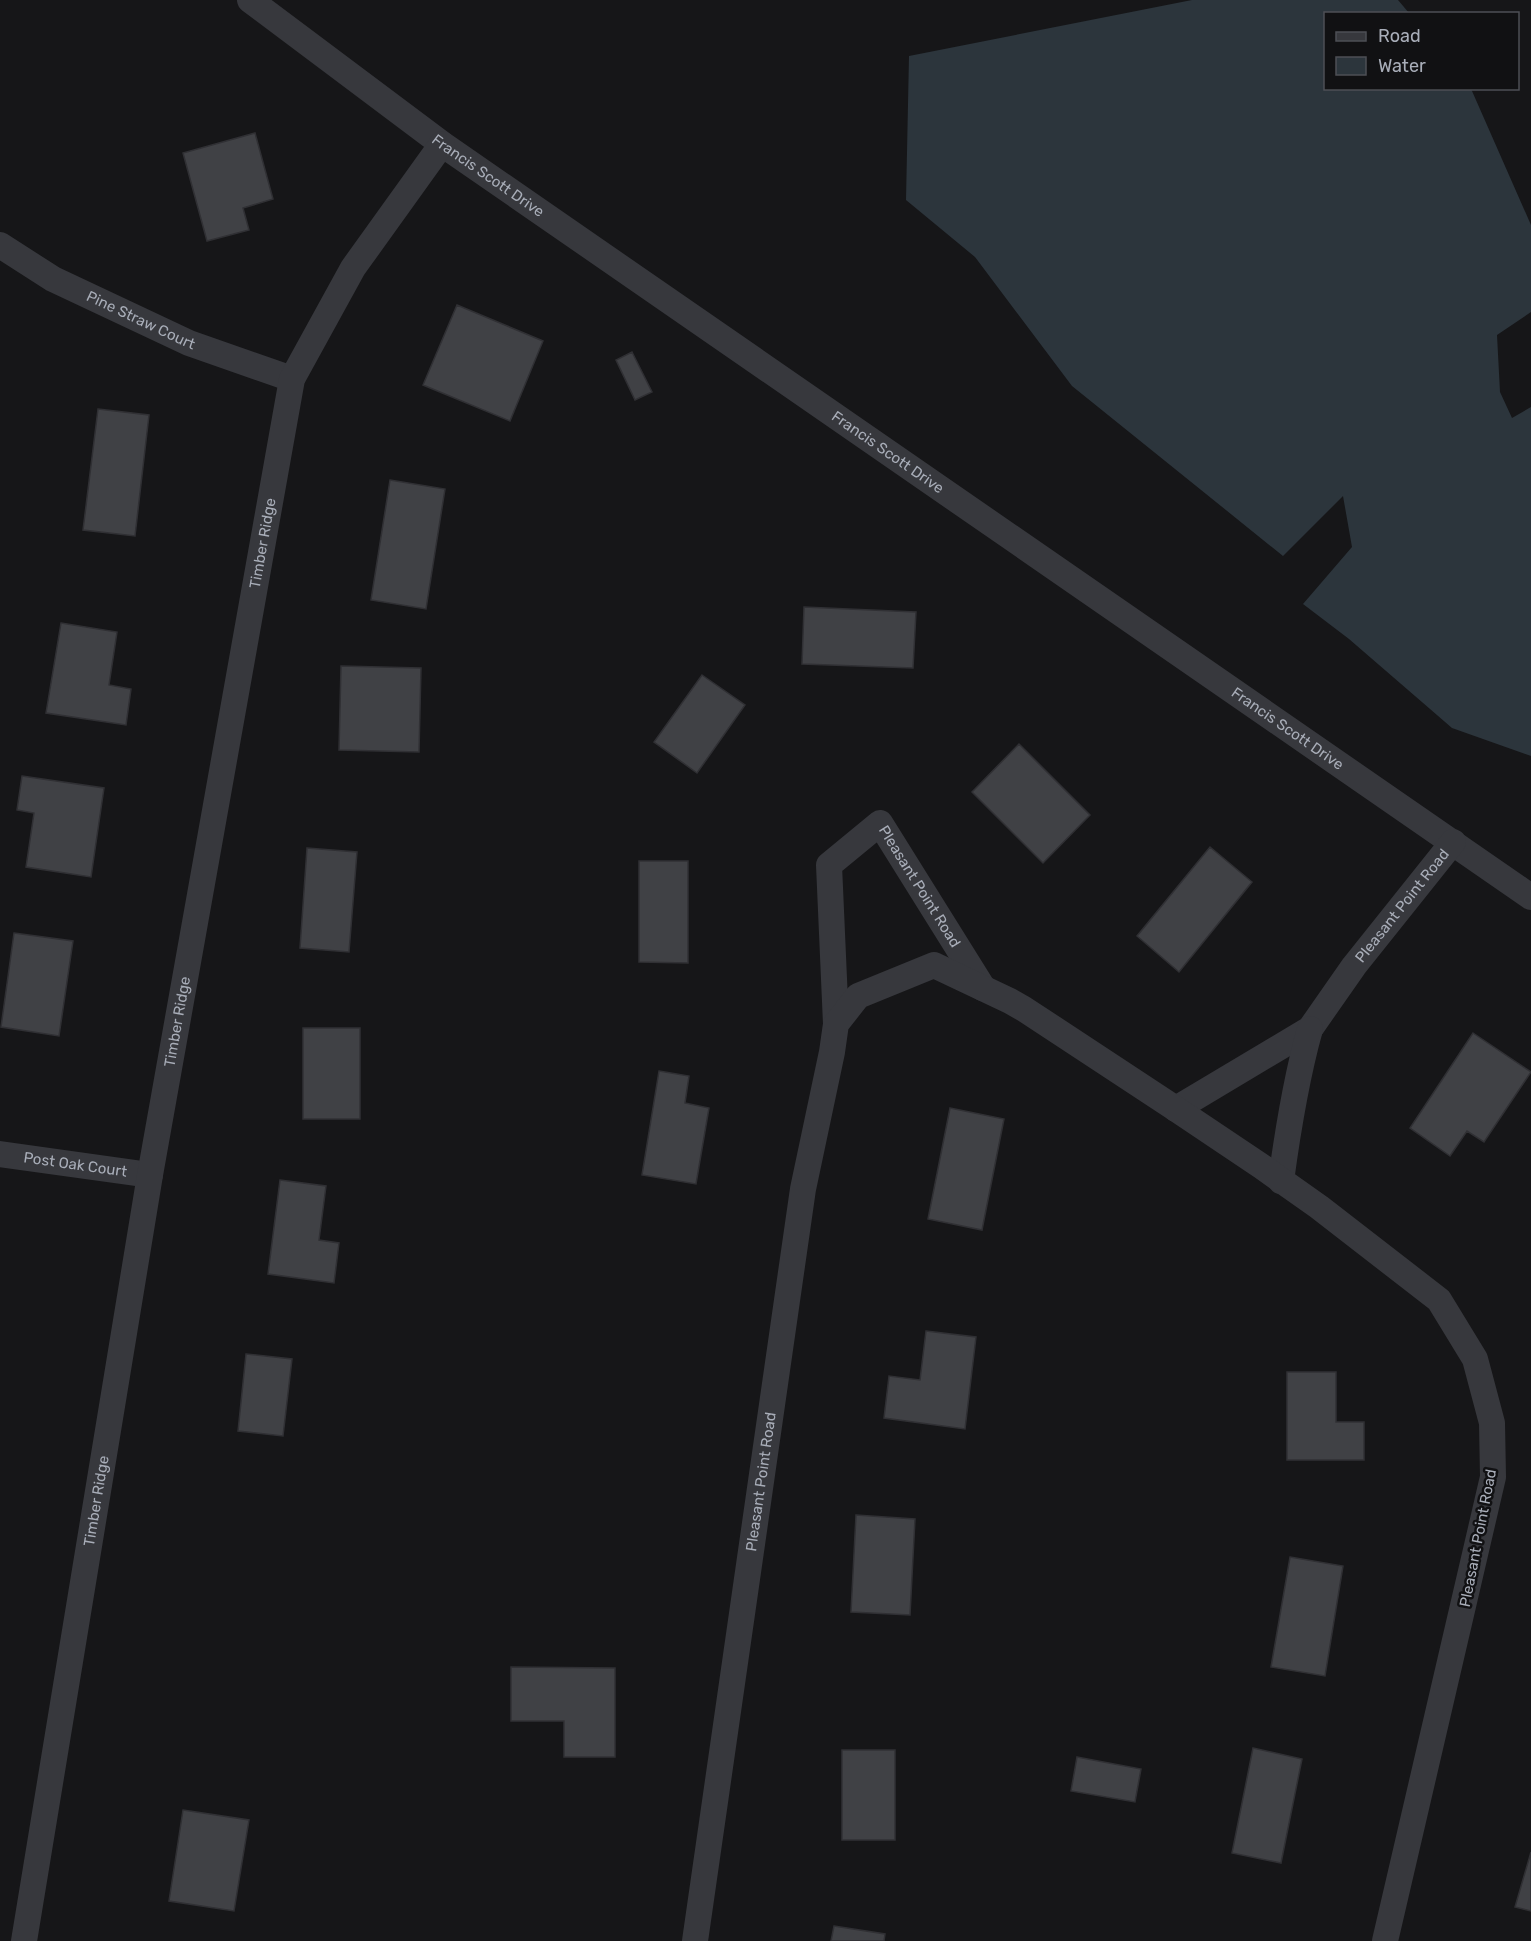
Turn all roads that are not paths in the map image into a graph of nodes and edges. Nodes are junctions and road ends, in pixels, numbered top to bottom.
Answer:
1 (250, 0) edge
2 (442, 144) junction
3 (0, 245) edge
4 (292, 379) junction
5 (1453, 842) junction
6 (1531, 897) edge
7 (983, 988) junction
8 (836, 1024) junction
9 (1310, 1029) junction
10 (1176, 1109) junction
11 (0, 1154) edge
12 (150, 1175) junction
13 (1281, 1181) junction
14 (24, 1941) edge
15 (696, 1941) edge
16 (1385, 1941) edge

1 - 2 street, Francis Scott Drive
2 - 4 street, Timber Ridge
2 - 5 street, Francis Scott Drive
3 - 4 street, Pine Straw Court
4 - 12 street, Timber Ridge
5 - 6 street, Francis Scott Drive
5 - 9 street, Pleasant Point Road
7 - 8 street, Pleasant Point Road
7 - 8 street, Pleasant Point Road
7 - 10 street, Pleasant Point Road
8 - 15 street, Pleasant Point Road
9 - 10 street, Pleasant Point Road
9 - 13 street, Pleasant Point Road
10 - 13 street, Pleasant Point Road
11 - 12 street, Post Oak Court
12 - 14 street, Timber Ridge
13 - 16 street, Pleasant Point Road

